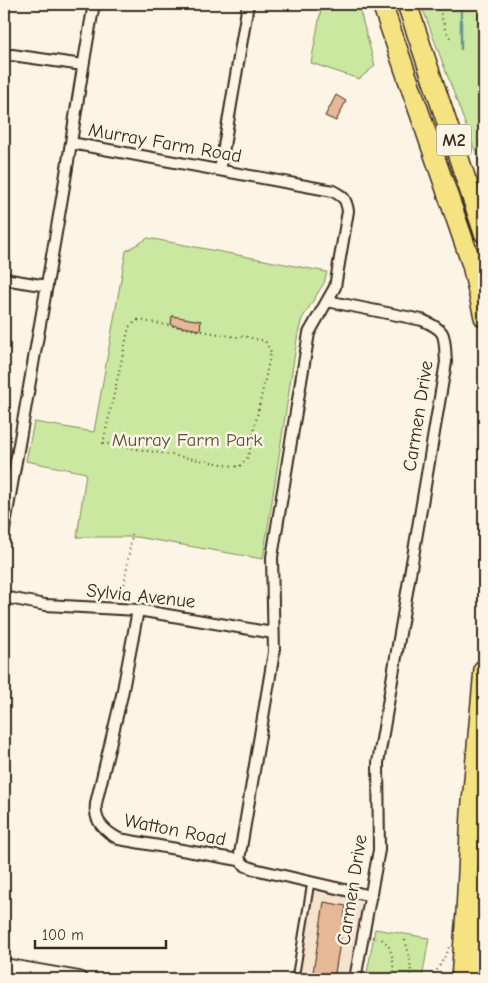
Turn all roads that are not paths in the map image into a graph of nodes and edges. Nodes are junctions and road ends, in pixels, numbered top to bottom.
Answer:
1 (94, 4) edge
2 (248, 4) edge
3 (382, 4) edge
4 (408, 4) edge
5 (4, 57) edge
6 (83, 65) junction
7 (72, 144) junction
8 (220, 170) junction
9 (484, 232) edge
10 (4, 279) edge
11 (47, 286) junction
12 (327, 301) junction
13 (484, 318) edge
14 (8, 478) edge
15 (4, 530) edge
16 (4, 597) edge
17 (138, 610) junction
18 (273, 633) junction
19 (484, 669) edge
20 (239, 860) junction
21 (311, 882) junction
22 (484, 884) edge
23 (371, 896) junction
24 (4, 966) edge
25 (79, 979) edge
26 (295, 979) edge
27 (355, 979) edge
28 (461, 979) edge
29 (476, 979) edge

1 - 6 street
2 - 8 street
3 - 13 highway, M2
4 - 9 highway, M2
5 - 6 street
6 - 7 street
7 - 8 street, Murray Farm Road
7 - 11 street, Murray Farm Road
8 - 12 street, Murray Farm Road
10 - 11 street
11 - 14 street, Murray Farm Road
12 - 18 street
12 - 23 street, Carmen Drive
14 - 15 street, Murray Farm Road
16 - 17 street, Sylvia Avenue
17 - 18 street, Sylvia Avenue
17 - 20 street, Watton Road
18 - 20 street
19 - 28 highway
20 - 21 street, Watton Road
21 - 23 street, Watton Road
21 - 26 lane
22 - 29 highway
23 - 27 street, Carmen Drive
24 - 25 main road

